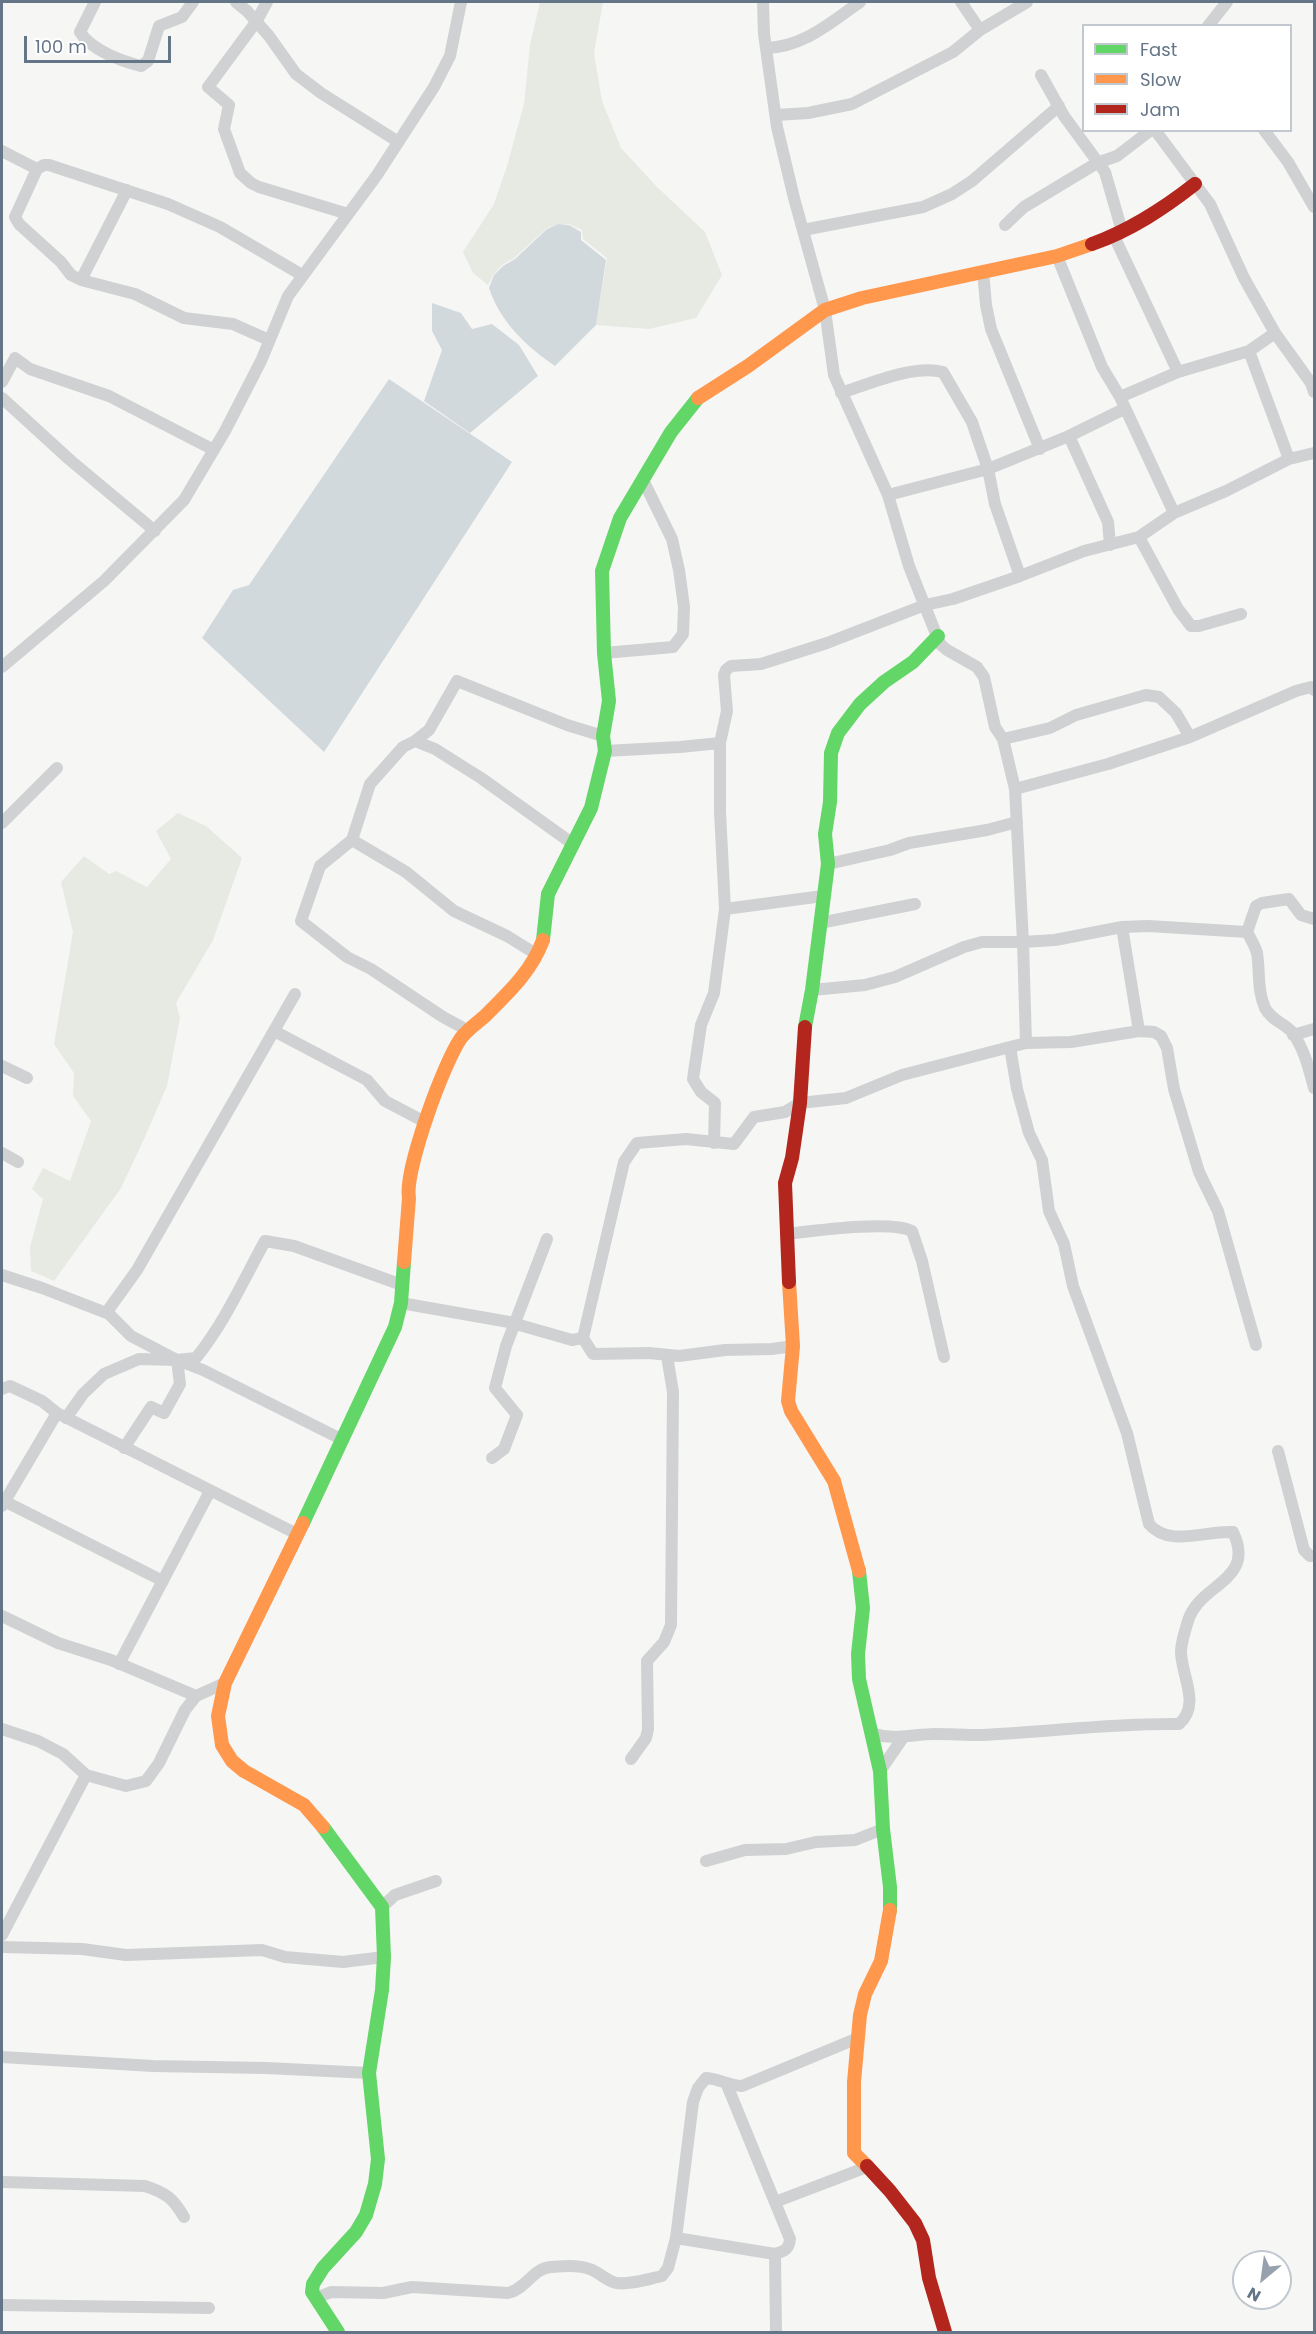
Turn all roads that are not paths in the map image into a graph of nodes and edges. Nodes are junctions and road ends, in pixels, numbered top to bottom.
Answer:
1 (95, 2) edge
2 (193, 2) edge
3 (236, 2) edge
4 (267, 2) edge
5 (460, 2) edge
6 (762, 2) edge
7 (860, 2) edge
8 (961, 2) edge
9 (1027, 2) edge
10 (1227, 2) edge
11 (256, 22) junction
12 (1210, 24) edge
13 (980, 30) junction
14 (766, 48) junction
15 (1041, 75) dead end
16 (1059, 106) junction
17 (776, 115) junction
18 (1148, 132) edge
19 (1156, 132) edge
20 (1266, 132) edge
21 (397, 141) junction
22 (2, 152) edge
23 (1097, 163) junction
24 (37, 169) junction
25 (1195, 184) junction
26 (127, 190) junction
27 (1314, 207) edge
28 (348, 214) junction
29 (1005, 225) dead end
30 (803, 230) junction
31 (1118, 233) junction
32 (1057, 256) junction
33 (983, 272) junction
34 (302, 275) junction
35 (81, 280) junction
36 (825, 310) junction
37 (1275, 333) junction
38 (269, 340) junction
39 (1250, 351) junction
40 (1178, 372) junction
41 (2, 382) edge
42 (1314, 392) edge
43 (841, 393) junction
44 (2, 398) edge
45 (1122, 403) junction
46 (1069, 436) junction
47 (1040, 449) junction
48 (214, 450) junction
49 (1314, 453) edge
50 (1289, 459) junction
51 (988, 469) junction
52 (643, 480) junction
53 (888, 495) junction
54 (1174, 513) junction
55 (155, 531) junction
56 (1140, 537) junction
57 (1110, 545) junction
58 (1020, 576) junction
59 (925, 605) junction
60 (1241, 614) dead end
61 (938, 636) junction
62 (604, 653) junction
63 (2, 667) edge
64 (1314, 690) edge
65 (603, 736) junction
66 (1190, 737) junction
67 (1002, 739) junction
68 (415, 741) junction
69 (720, 743) junction
70 (605, 751) junction
71 (57, 768) dead end
72 (1015, 789) junction
73 (1017, 822) junction
74 (2, 823) edge
75 (352, 840) junction
76 (573, 844) junction
77 (828, 864) junction
78 (823, 896) junction
79 (915, 904) dead end
80 (725, 909) junction
81 (1314, 919) edge
82 (820, 923) junction
83 (1122, 927) junction
84 (1247, 932) junction
85 (1023, 942) junction
86 (536, 954) junction
87 (812, 990) junction
88 (295, 994) dead end
89 (1314, 1029) edge
90 (274, 1031) junction
91 (469, 1031) junction
92 (1139, 1031) junction
93 (1293, 1035) junction
94 (1026, 1043) junction
95 (1010, 1047) junction
96 (2, 1066) edge
97 (27, 1078) dead end
98 (1314, 1088) edge
99 (800, 1102) junction
100 (424, 1122) junction
101 (714, 1143) junction
102 (2, 1153) edge
103 (18, 1162) dead end
104 (786, 1234) junction
105 (548, 1239) dead end
106 (2, 1275) edge
107 (402, 1285) junction
108 (401, 1303) junction
109 (109, 1314) junction
110 (516, 1324) junction
111 (583, 1338) junction
112 (1256, 1345) dead end
113 (793, 1346) junction
114 (667, 1356) junction
115 (944, 1357) dead end
116 (177, 1360) junction
117 (2, 1389) edge
118 (61, 1415) junction
119 (343, 1440) junction
120 (124, 1448) junction
121 (1278, 1451) dead end
122 (492, 1458) dead end
123 (210, 1491) junction
124 (3, 1504) edge
125 (297, 1534) junction
126 (1314, 1556) edge
127 (163, 1581) junction
128 (2, 1616) edge
129 (119, 1664) junction
130 (225, 1683) junction
131 (196, 1696) junction
132 (2, 1729) edge
133 (871, 1734) junction
134 (902, 1739) junction
135 (631, 1760) dead end
136 (880, 1771) junction
137 (86, 1775) junction
138 (883, 1829) junction
139 (706, 1861) dead end
140 (436, 1881) dead end
141 (382, 1907) junction
142 (5, 1918) edge
143 (2, 1935) edge
144 (2, 1947) edge
145 (384, 1957) junction
146 (858, 2038) junction
147 (2, 2057) edge
148 (369, 2073) junction
149 (727, 2085) junction
150 (867, 2167) junction
151 (2, 2182) edge
152 (775, 2202) junction
153 (184, 2217) dead end
154 (676, 2238) junction
155 (775, 2254) junction
156 (316, 2298) junction
157 (2, 2305) edge
158 (209, 2308) dead end
159 (338, 2332) edge
160 (776, 2332) edge
161 (945, 2332) edge

1 - 2 street
3 - 11 street
4 - 11 street
5 - 21 street
6 - 14 street
7 - 14 street
8 - 13 street
9 - 13 street
10 - 12 street
11 - 21 street
11 - 28 street
13 - 17 street
14 - 17 street
15 - 16 street
16 - 23 street
16 - 30 street
17 - 30 street
18 - 23 street
19 - 25 street
20 - 27 street
21 - 28 street
22 - 24 street
23 - 29 street
23 - 31 street
24 - 26 street
24 - 35 street
25 - 31 street
25 - 37 street
26 - 34 street
26 - 35 street
28 - 34 street
30 - 36 street
31 - 32 street
31 - 40 street
32 - 33 street
32 - 45 street
33 - 36 street
33 - 47 street
34 - 38 street
35 - 38 street
36 - 43 street
36 - 52 street
37 - 39 street
37 - 42 street
38 - 48 street
39 - 40 street
39 - 50 street
40 - 45 street
41 - 48 street
43 - 51 street
43 - 53 street
44 - 55 street
45 - 46 street
45 - 54 street
46 - 47 street
46 - 57 street
47 - 51 street
48 - 55 street
49 - 50 street
50 - 54 street
51 - 53 street
51 - 58 street
52 - 62 street
52 - 62 street
53 - 59 street
54 - 56 street
55 - 63 street
56 - 57 street
56 - 60 street
57 - 58 street
58 - 59 street
59 - 61 street
59 - 69 street
61 - 67 street
61 - 77 street
62 - 65 street
64 - 66 street
65 - 68 street
65 - 70 street
66 - 67 street
66 - 72 street
67 - 72 street
68 - 75 street
68 - 76 street
69 - 70 street
69 - 80 street
70 - 76 street
71 - 74 street
72 - 73 street
73 - 77 street
73 - 85 street
75 - 86 street
75 - 91 street
76 - 86 street
77 - 78 street
78 - 80 street
78 - 82 street
79 - 82 street
80 - 101 street
81 - 84 street
82 - 87 street
83 - 84 street
83 - 85 street
83 - 92 street
84 - 93 street
85 - 87 street
85 - 94 street
86 - 91 street
87 - 99 street
88 - 90 street
89 - 93 street
90 - 100 street
90 - 109 street
91 - 100 street
92 - 94 street
92 - 112 street
93 - 98 street
94 - 95 street
95 - 99 street
95 - 134 street
96 - 97 street
99 - 101 street
99 - 104 street
100 - 107 street
101 - 111 street
102 - 103 street
104 - 113 street
104 - 115 street
105 - 110 street
106 - 109 street
107 - 108 street
107 - 116 street
108 - 110 street
108 - 119 street
109 - 116 street
110 - 111 street
110 - 122 street
111 - 114 street
113 - 114 street
113 - 133 street
114 - 135 street
116 - 118 street
116 - 119 street
116 - 120 street
117 - 118 street
118 - 120 street
118 - 124 street
119 - 125 street
120 - 123 street
121 - 126 street
123 - 125 street
123 - 127 street
124 - 127 street
125 - 130 street
127 - 129 street
128 - 129 street
129 - 131 street
130 - 131 street
130 - 141 street
131 - 137 street
132 - 137 street
133 - 134 street
133 - 136 street
134 - 136 street
136 - 138 street
137 - 142 street
138 - 139 street
138 - 146 street
140 - 141 street
141 - 145 street
142 - 143 street
144 - 145 street
145 - 148 street
146 - 149 street
146 - 150 street
147 - 148 street
148 - 156 street
149 - 152 street
149 - 154 street
150 - 152 street
150 - 161 street
151 - 153 street
152 - 155 street
154 - 155 street
154 - 156 street
155 - 160 street
156 - 159 street
157 - 158 street

